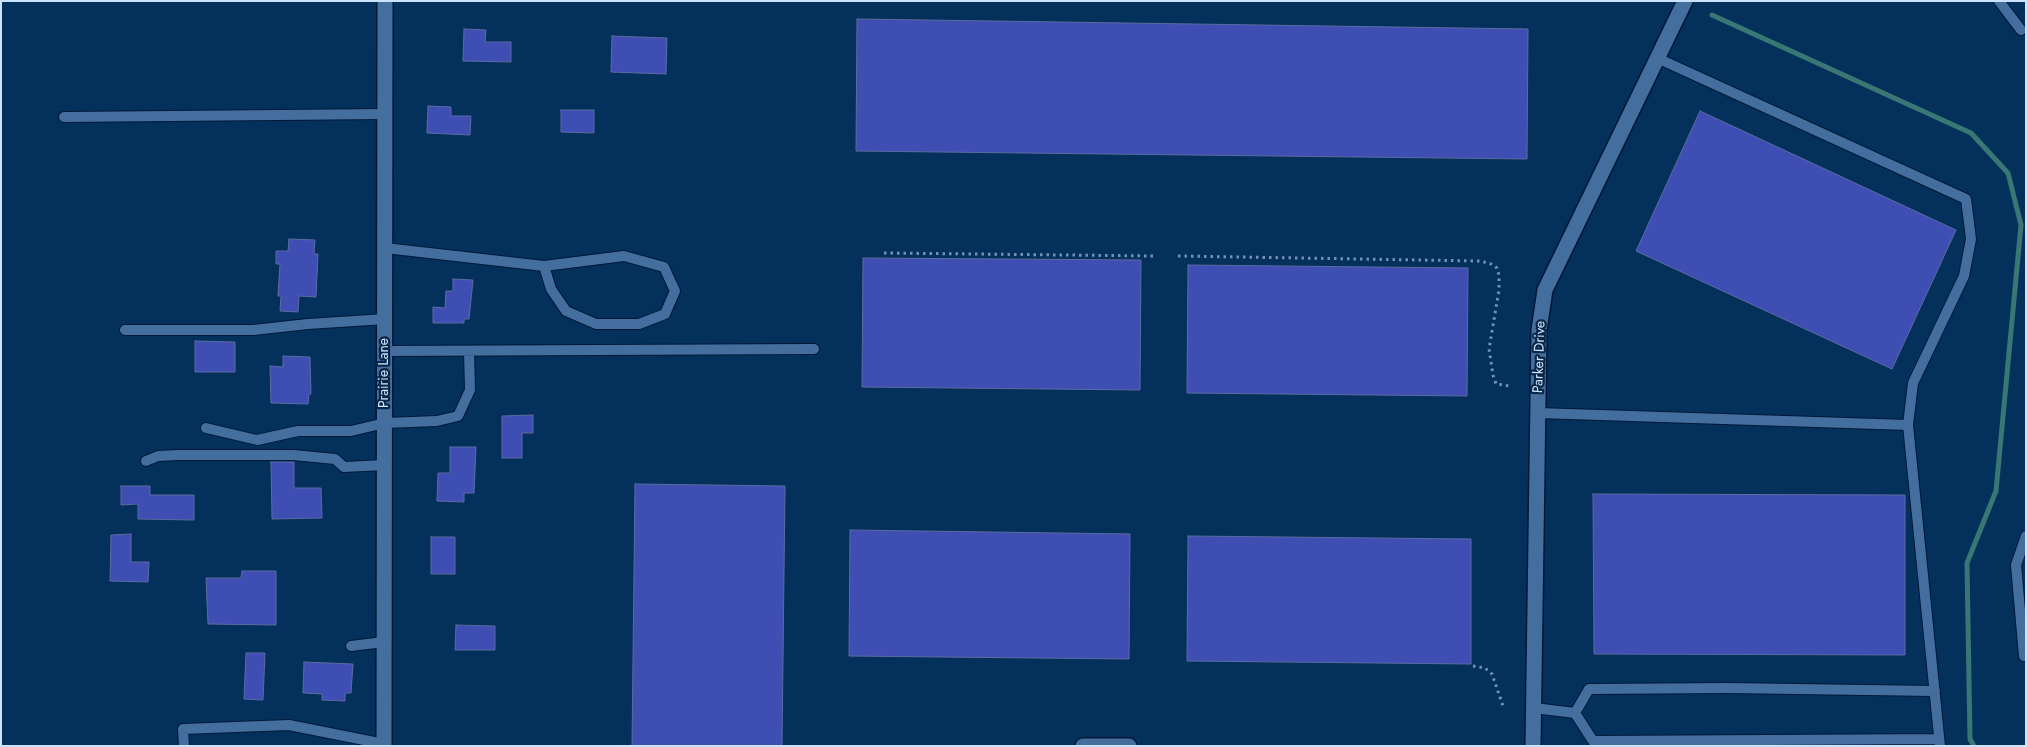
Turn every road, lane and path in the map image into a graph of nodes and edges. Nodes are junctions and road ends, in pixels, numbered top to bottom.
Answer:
1 (385, 1) edge
2 (1685, 1) edge
3 (1999, 1) edge
4 (2021, 30) dead end
5 (1658, 58) junction
6 (385, 114) junction
7 (64, 117) dead end
8 (385, 248) junction
9 (884, 253) dead end
10 (1154, 256) dead end
11 (1178, 256) dead end
12 (544, 266) junction
13 (385, 319) junction
14 (125, 330) dead end
15 (814, 349) dead end
16 (385, 350) junction
17 (469, 351) junction
18 (1510, 386) dead end
19 (1538, 413) junction
20 (384, 423) junction
21 (1908, 426) junction
22 (206, 428) dead end
23 (146, 461) dead end
24 (384, 465) junction
25 (2026, 536) edge
26 (384, 642) junction
27 (350, 646) dead end
28 (2024, 656) dead end
29 (1473, 666) dead end
30 (1935, 691) junction
31 (1534, 708) junction
32 (1504, 709) dead end
33 (1576, 713) junction
34 (1940, 742) edge
35 (384, 745) edge
36 (184, 746) edge
37 (1083, 746) edge
38 (1129, 746) edge
39 (1533, 746) edge

1 - 6 street, Prairie Lane
2 - 5 street, Parker Drive
3 - 4 lane
5 - 19 street, Parker Drive
5 - 21 lane
6 - 7 lane
6 - 8 street, Prairie Lane
8 - 12 lane
8 - 13 street, Prairie Lane
9 - 10 path
11 - 18 path
12 - 12 lane
13 - 14 lane
13 - 16 street, Prairie Lane
15 - 17 lane
16 - 17 lane
16 - 20 street, Prairie Lane
17 - 20 lane
19 - 21 lane
19 - 31 street, Parker Drive
20 - 22 lane
20 - 24 street, Prairie Lane
21 - 30 lane
23 - 24 lane
24 - 26 street, Prairie Lane
25 - 28 lane
26 - 27 lane
26 - 35 street, Prairie Lane
29 - 32 path
30 - 33 lane
30 - 34 lane
31 - 33 lane
31 - 39 street, Parker Drive
33 - 34 lane
35 - 36 lane
37 - 38 street

